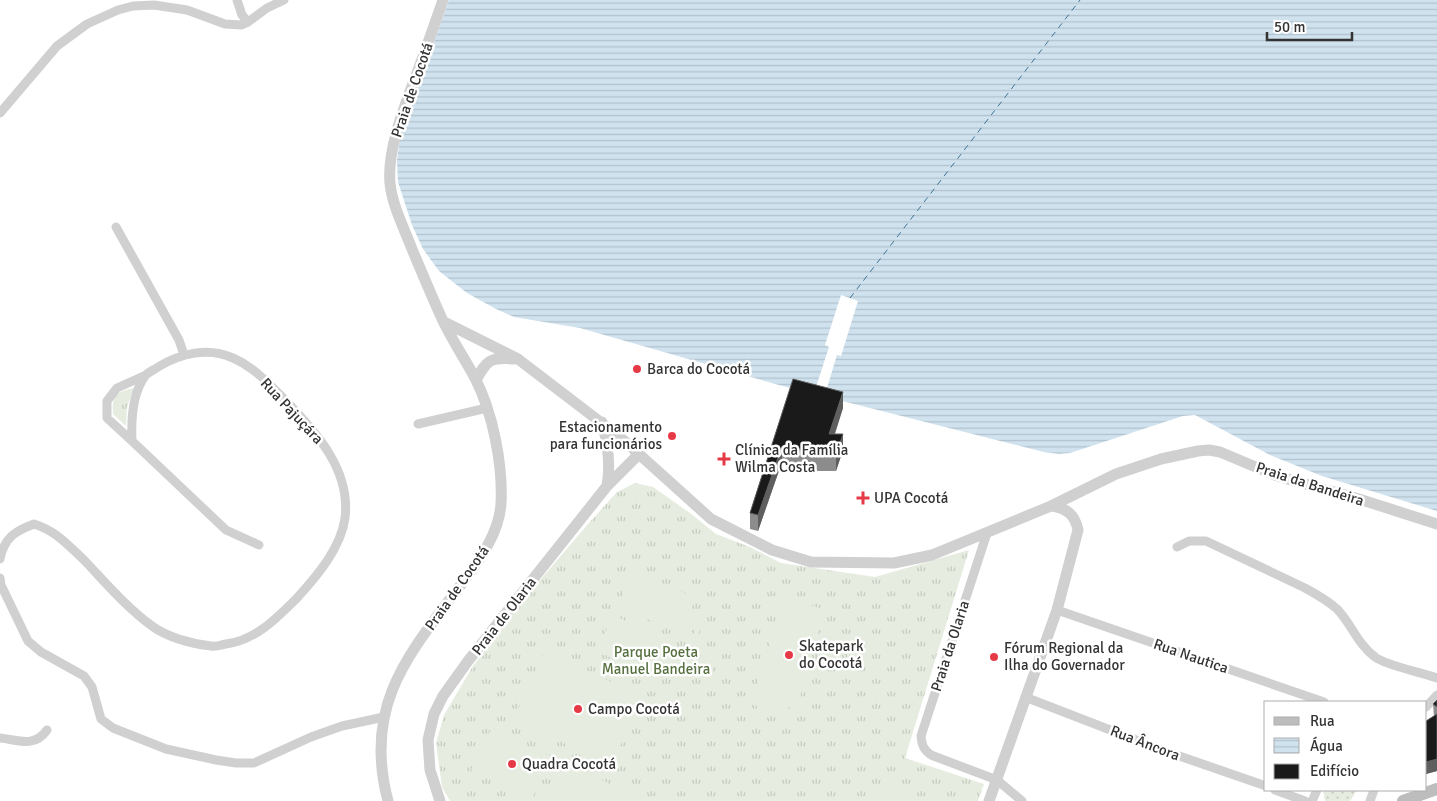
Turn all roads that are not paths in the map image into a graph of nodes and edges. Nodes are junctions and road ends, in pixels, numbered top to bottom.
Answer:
1 (237, 0) edge
2 (284, 0) edge
3 (443, 0) edge
4 (248, 22) junction
5 (0, 113) edge
6 (116, 226) dead end
7 (444, 322) junction
8 (464, 332) junction
9 (455, 342) junction
10 (184, 355) junction
11 (518, 359) junction
12 (146, 375) junction
13 (476, 380) junction
14 (487, 408) junction
15 (602, 422) junction
16 (418, 424) dead end
17 (132, 441) junction
18 (639, 454) junction
19 (607, 486) junction
20 (1051, 506) junction
21 (1437, 524) edge
22 (987, 533) junction
23 (259, 546) dead end
24 (1177, 547) dead end
25 (0, 559) edge
26 (0, 578) edge
27 (1058, 610) junction
28 (1437, 678) edge
29 (1437, 695) edge
30 (1025, 697) junction
31 (1321, 701) edge
32 (1427, 706) edge
33 (384, 717) junction
34 (47, 730) dead end
35 (0, 738) edge
36 (997, 780) junction
37 (1264, 785) edge
38 (1437, 790) edge
39 (1278, 791) edge
40 (388, 801) edge
41 (440, 801) edge
42 (989, 801) edge
43 (1022, 801) edge
44 (1306, 801) edge
45 (1403, 801) edge

1 - 4 street
2 - 4 street
3 - 7 street, Praia de Cocotá
4 - 5 street
6 - 10 street
7 - 8 street
7 - 9 street, Praia de Cocotá
8 - 9 street
8 - 11 street
9 - 13 street, Praia de Cocotá
10 - 12 street, Rua Pajuçára
10 - 25 street, Rua Pajuçára
11 - 13 street
11 - 15 street
12 - 17 street
12 - 17 street, Rua Pajuçára
13 - 14 street, Praia de Cocotá
14 - 16 street
14 - 33 street, Praia de Cocotá
15 - 18 street
15 - 19 street
17 - 23 street, Rua Pajuçára
18 - 19 street, Praia de Olaria
18 - 22 street
19 - 41 street, Praia de Olaria
20 - 21 street, Praia da Bandeira
20 - 22 street
20 - 27 street
22 - 36 street, Praia da Olaria
24 - 28 street
26 - 33 street
27 - 30 street
27 - 31 street, Rua Nautica
29 - 32 street
30 - 36 street
30 - 37 street, Rua Âncora
33 - 40 street, Praia de Cocotá
34 - 35 street
36 - 42 street
36 - 43 street
38 - 45 main road
39 - 44 street

